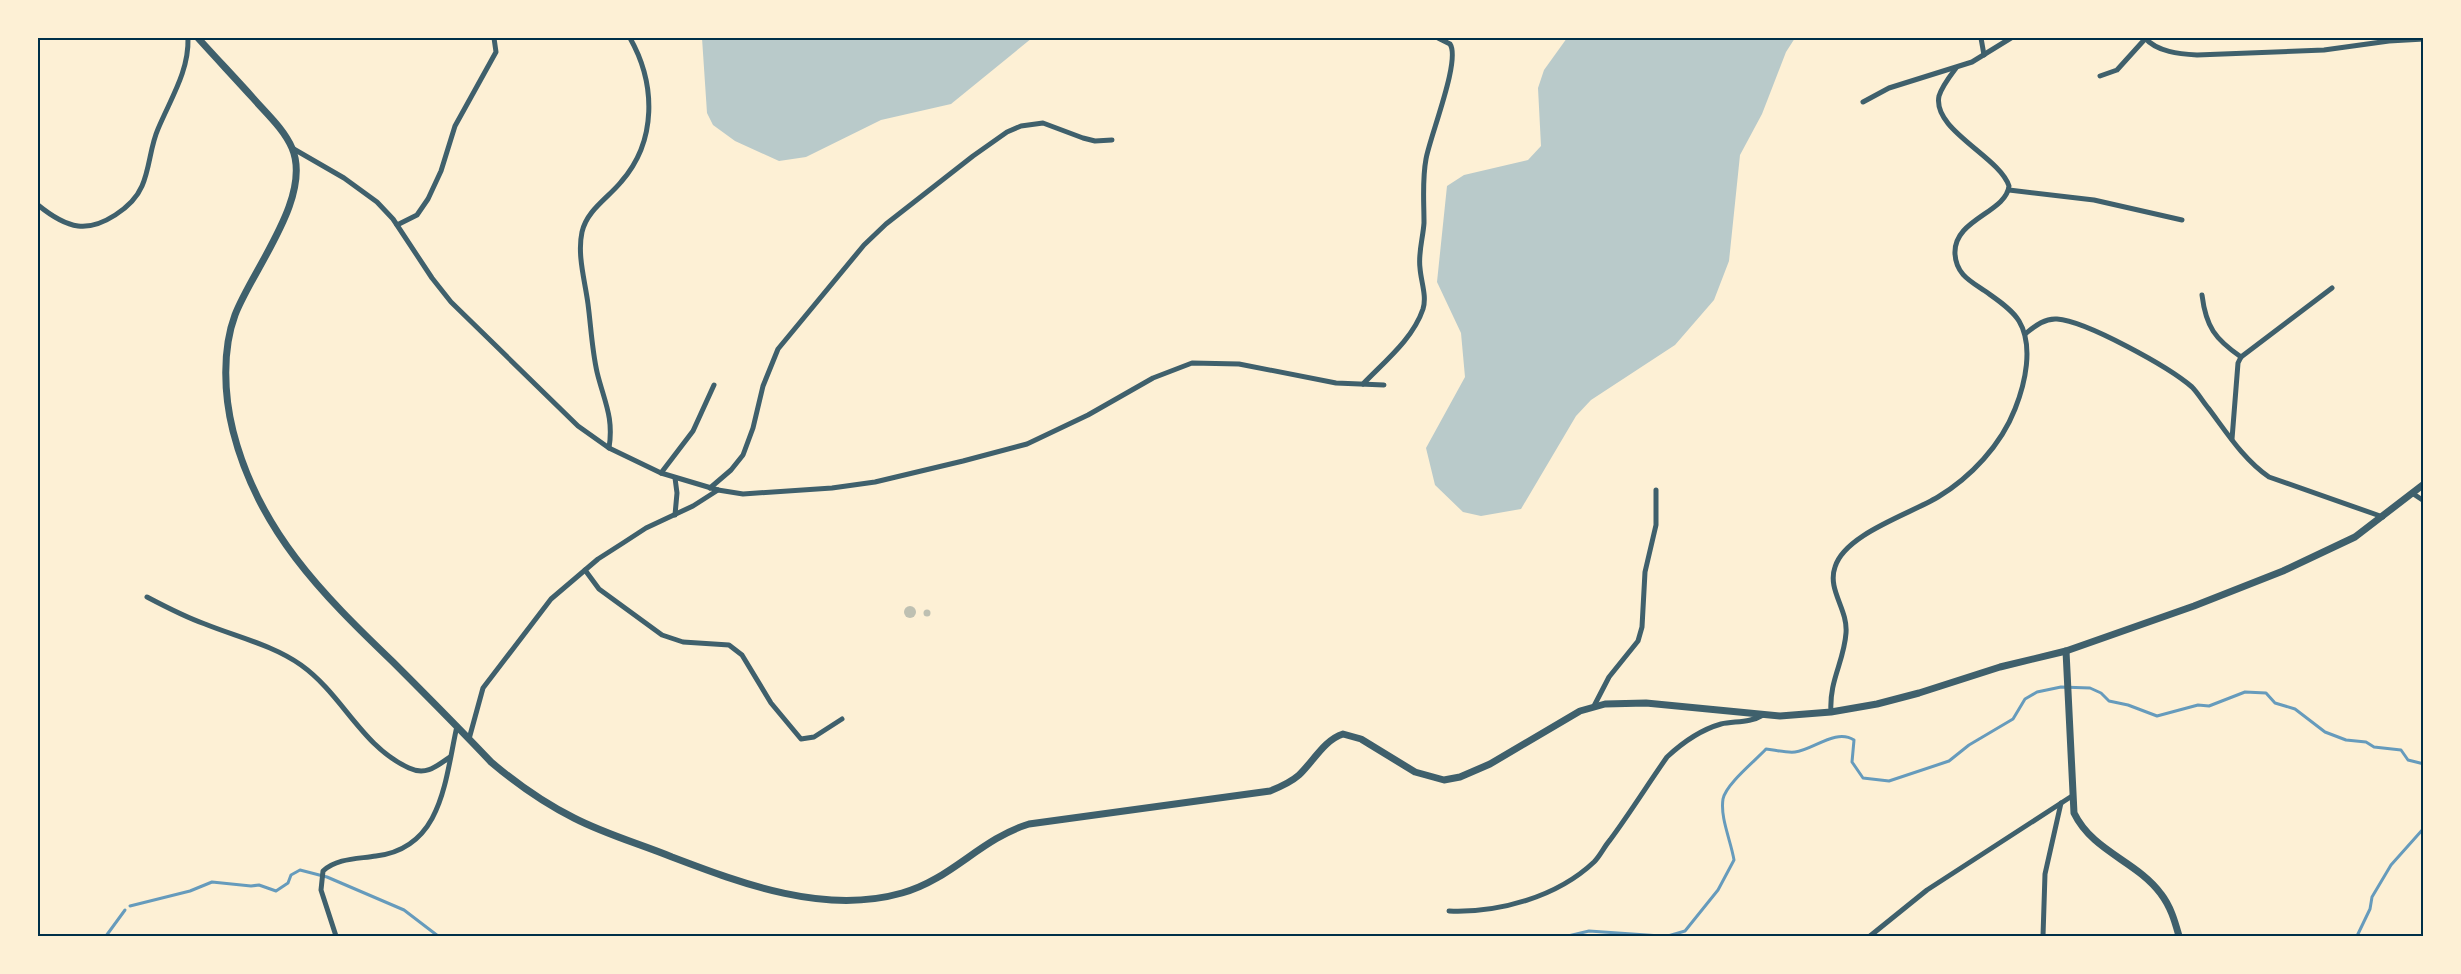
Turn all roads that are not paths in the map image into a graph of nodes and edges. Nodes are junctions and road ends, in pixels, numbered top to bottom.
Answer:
1 (188, 38) edge
2 (198, 38) edge
3 (494, 38) edge
4 (630, 38) edge
5 (1438, 38) edge
6 (1981, 38) edge
7 (2011, 38) edge
8 (2145, 38) edge
9 (2424, 39) edge
10 (1984, 55) junction
11 (1956, 68) junction
12 (2100, 76) dead end
13 (1863, 102) dead end
14 (1112, 140) dead end
15 (292, 148) junction
16 (2009, 190) junction
17 (38, 205) edge
18 (2182, 220) dead end
19 (397, 225) junction
20 (2332, 288) dead end
21 (2202, 295) dead end
22 (2025, 334) junction
23 (2241, 357) junction
24 (1363, 384) junction
25 (714, 385) dead end
26 (1384, 385) dead end
27 (2232, 439) junction
28 (609, 448) junction
29 (661, 474) junction
30 (675, 478) junction
31 (2424, 484) edge
32 (710, 488) junction
33 (718, 490) junction
34 (1656, 490) dead end
35 (2412, 493) junction
36 (2424, 501) edge
37 (675, 515) junction
38 (2383, 517) junction
39 (585, 570) junction
40 (147, 597) dead end
41 (2066, 651) junction
42 (1594, 706) junction
43 (1831, 712) junction
44 (1763, 715) junction
45 (842, 719) dead end
46 (457, 726) junction
47 (469, 739) junction
48 (450, 757) junction
49 (2072, 796) junction
50 (2061, 803) junction
51 (1449, 911) dead end
52 (336, 936) edge
53 (1870, 936) edge
54 (2043, 936) edge
55 (2179, 936) edge

1 - 17 street
2 - 15 street
3 - 19 street
4 - 28 street
5 - 24 street
6 - 10 street
7 - 10 street
8 - 9 street
8 - 12 street
10 - 11 street
11 - 13 street
11 - 16 street
14 - 32 street
15 - 19 street
15 - 46 street
16 - 18 street
16 - 22 street
19 - 28 street
20 - 23 street
21 - 23 street
22 - 27 street
22 - 43 street
23 - 27 street
24 - 26 street
24 - 33 street
25 - 29 street
27 - 38 street
28 - 29 street
29 - 30 street
30 - 32 street
30 - 37 street
31 - 35 street
32 - 33 street
33 - 37 street
34 - 42 street
35 - 36 street
35 - 38 street
37 - 39 street
38 - 41 street
39 - 45 street
39 - 47 street
40 - 48 street
41 - 43 street
41 - 49 street
42 - 44 street
42 - 47 street
43 - 44 street
44 - 51 street
46 - 47 street
46 - 48 street
48 - 52 street
49 - 50 street
49 - 55 street
50 - 53 street
50 - 54 street

